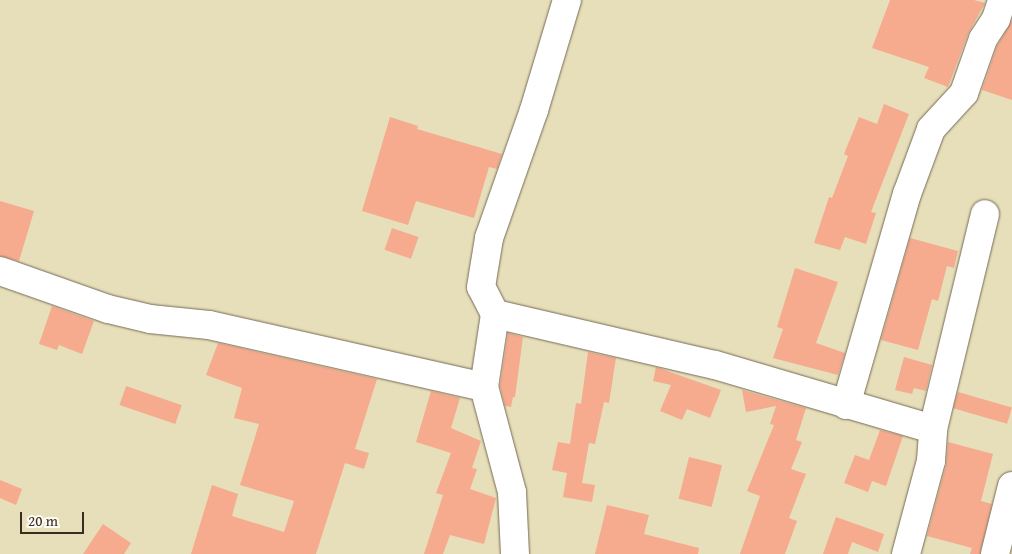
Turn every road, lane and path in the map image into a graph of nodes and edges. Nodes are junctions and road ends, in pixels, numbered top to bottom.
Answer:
1 (566, 0) edge
2 (1002, 0) edge
3 (985, 214) dead end
4 (0, 271) edge
5 (495, 314) junction
6 (484, 387) junction
7 (846, 405) junction
8 (933, 429) junction
9 (1012, 486) edge
10 (515, 554) edge
11 (906, 554) edge
12 (995, 554) edge

1 - 5 street
2 - 7 street
3 - 8 street
4 - 6 street
5 - 6 street
5 - 7 street
6 - 10 street
7 - 8 street
8 - 11 street
9 - 12 street

